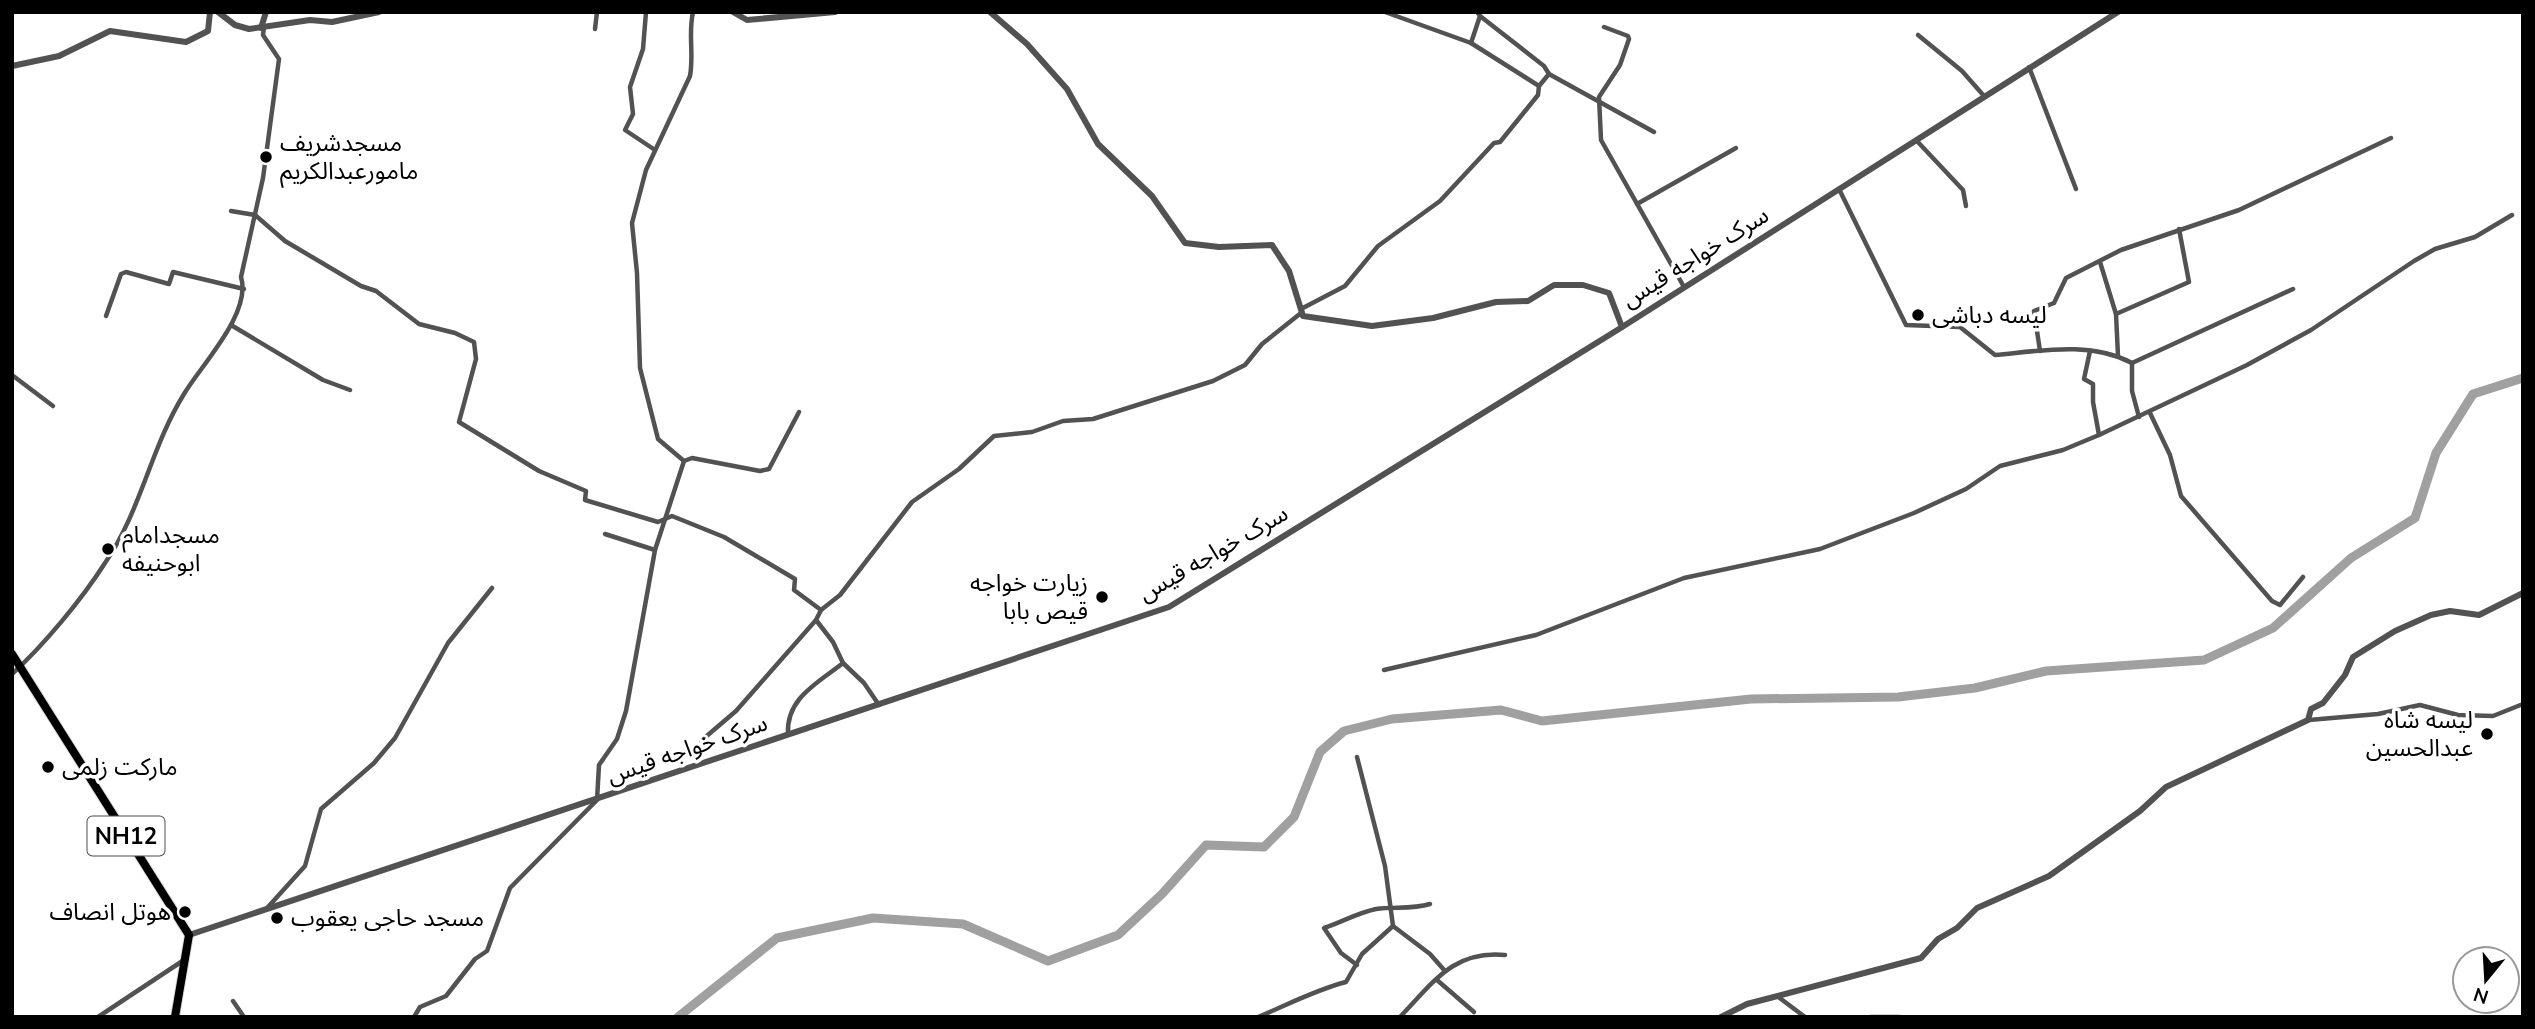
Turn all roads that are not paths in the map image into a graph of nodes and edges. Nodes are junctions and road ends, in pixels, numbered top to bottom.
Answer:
1 (210, 12) edge
2 (218, 12) edge
3 (266, 12) edge
4 (379, 12) edge
5 (597, 12) edge
6 (646, 12) edge
7 (693, 12) edge
8 (733, 12) edge
9 (835, 12) edge
10 (990, 12) edge
11 (1385, 12) edge
12 (2118, 12) edge
13 (1478, 14) edge
14 (1604, 27) dead end
15 (262, 28) junction
16 (595, 29) dead end
17 (1918, 36) dead end
18 (1471, 43) junction
19 (12, 65) edge
20 (2029, 67) junction
21 (1549, 74) junction
22 (1539, 86) junction
23 (1984, 96) junction
24 (1600, 104) junction
25 (1654, 132) dead end
26 (2391, 138) dead end
27 (1916, 139) junction
28 (1736, 148) dead end
29 (655, 150) junction
30 (1839, 189) junction
31 (2076, 189) dead end
32 (1637, 204) junction
33 (1966, 206) dead end
34 (231, 211) dead end
35 (255, 215) junction
36 (2512, 215) dead end
37 (2179, 229) junction
38 (2100, 262) junction
39 (1684, 288) junction
40 (245, 289) junction
41 (2292, 289) dead end
42 (1301, 311) junction
43 (2116, 314) junction
44 (106, 316) dead end
45 (231, 325) junction
46 (1622, 327) junction
47 (2040, 351) junction
48 (2090, 351) junction
49 (2118, 356) junction
50 (2132, 363) junction
51 (12, 375) edge
52 (350, 390) dead end
53 (53, 406) dead end
54 (799, 412) dead end
55 (2150, 413) junction
56 (2139, 417) junction
57 (2099, 435) junction
58 (684, 461) junction
59 (665, 520) junction
60 (606, 534) dead end
61 (655, 550) junction
62 (2303, 577) dead end
63 (492, 588) dead end
64 (2523, 593) edge
65 (821, 610) junction
66 (816, 620) junction
67 (12, 654) edge
68 (843, 663) junction
69 (20, 666) junction
70 (1384, 670) dead end
71 (12, 674) edge
72 (2523, 704) edge
73 (878, 705) junction
74 (2309, 716) junction
75 (788, 735) junction
76 (1357, 757) dead end
77 (698, 766) junction
78 (597, 800) junction
79 (1430, 904) dead end
80 (266, 910) junction
81 (1390, 910) junction
82 (1393, 926) junction
83 (189, 935) junction
84 (1504, 956) dead end
85 (184, 960) junction
86 (1357, 965) junction
87 (1445, 971) junction
88 (1437, 980) junction
89 (1776, 996) junction
90 (233, 1002) dead end
91 (1474, 1012) dead end
92 (97, 1017) edge
93 (175, 1017) edge
94 (244, 1017) edge
95 (414, 1017) edge
96 (1258, 1017) edge
97 (1400, 1017) edge
98 (1721, 1017) edge
99 (1805, 1017) edge
100 (1870, 1017) edge
101 (1900, 1017) edge

1 - 19 street
2 - 15 street
3 - 15 street
4 - 15 street
5 - 16 street
6 - 29 street
7 - 29 street
8 - 9 street
10 - 42 street
11 - 18 street
12 - 20 street, سرک خواجه قیس
13 - 18 street
13 - 21 street
14 - 24 street
15 - 35 street
17 - 23 street
18 - 22 street
20 - 23 street, سرک خواجه قیس
20 - 31 street
21 - 22 street
21 - 24 street
22 - 42 street
23 - 27 street, سرک خواجه قیس
24 - 25 street
24 - 32 street
26 - 37 street
27 - 30 street, سرک خواجه قیس
27 - 33 street
28 - 32 street
29 - 58 street
30 - 39 street, سرک خواجه قیس
30 - 47 street
32 - 39 street
34 - 35 street
35 - 40 street
35 - 59 street
36 - 55 street
37 - 38 street
37 - 43 street
38 - 43 street
38 - 47 street
39 - 46 street, سرک خواجه قیس
40 - 44 street
40 - 45 street
41 - 50 street
42 - 46 street
42 - 65 street
43 - 49 street
45 - 52 street
45 - 69 street
46 - 73 street, سرک خواجه قیس
47 - 48 street
48 - 49 street
48 - 57 street
49 - 50 street
50 - 56 street
51 - 53 street
54 - 58 street
55 - 56 street
55 - 62 street
56 - 57 street
57 - 70 street
58 - 59 street
59 - 61 street
59 - 65 street
60 - 61 street
61 - 78 street
63 - 80 street
64 - 74 street
65 - 66 street
66 - 68 street
66 - 77 street
67 - 69 highway, NH12
68 - 73 street
68 - 75 street
69 - 71 street
69 - 83 highway, NH12
72 - 74 street
73 - 75 street, سرک خواجه قیس
74 - 89 street
75 - 77 street, سرک خواجه قیس
76 - 81 street
77 - 78 street, سرک خواجه قیس
78 - 80 street, سرک خواجه قیس
78 - 95 street
79 - 81 street
80 - 83 street, سرک خواجه قیس
81 - 82 street
81 - 86 street
82 - 86 street
82 - 87 street
83 - 85 highway
84 - 87 street
85 - 92 street
85 - 93 highway
86 - 96 street
87 - 88 street
88 - 91 street
88 - 97 street
89 - 98 street
89 - 99 street
90 - 94 street
100 - 101 street

